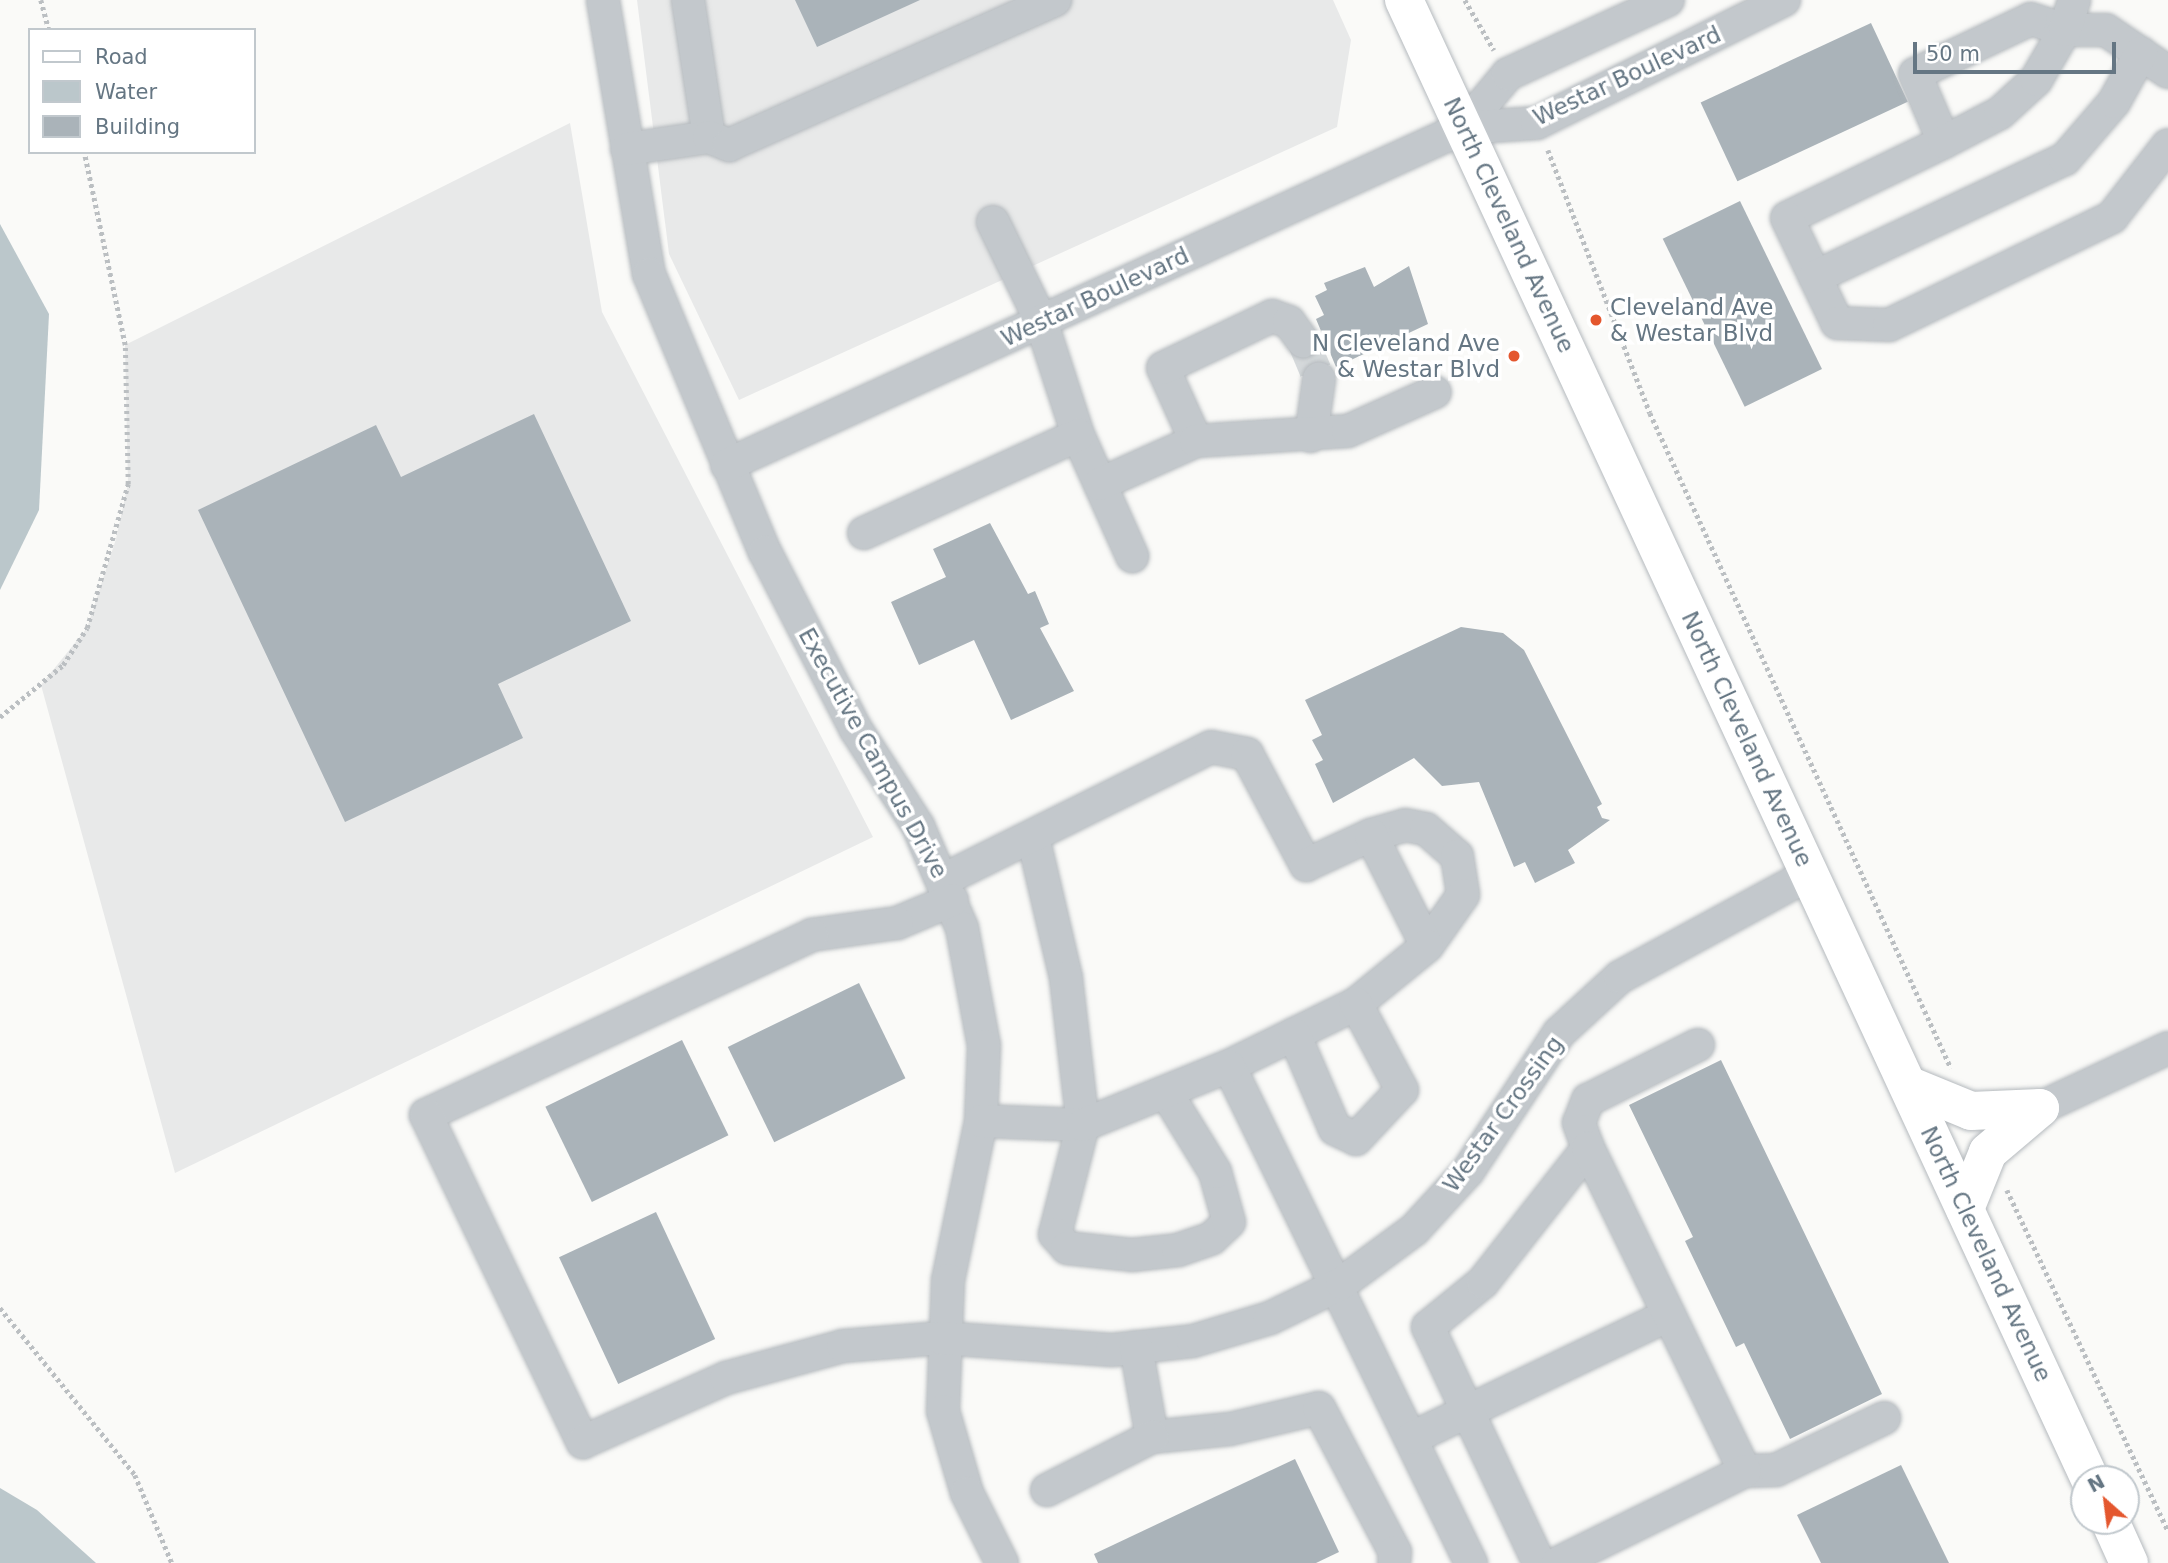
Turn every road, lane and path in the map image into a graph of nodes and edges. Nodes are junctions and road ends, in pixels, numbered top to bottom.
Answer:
1 (41, 0) edge
2 (603, 0) edge
3 (688, 0) edge
4 (1055, 0) edge
5 (1404, 0) edge
6 (1465, 0) edge
7 (1668, 0) edge
8 (1784, 0) edge
9 (2074, 0) edge
10 (48, 28) edge
11 (2065, 30) junction
12 (2141, 53) junction
13 (2168, 72) edge
14 (1508, 74) junction
15 (1537, 123) junction
16 (1464, 128) junction
17 (709, 137) junction
18 (1944, 142) junction
19 (2168, 145) edge
20 (627, 149) junction
21 (85, 154) edge
22 (993, 222) dead end
23 (1815, 276) junction
24 (1041, 321) junction
25 (1303, 341) tunnel mouth
26 (1319, 379) tunnel mouth
27 (1435, 391) dead end
28 (1078, 435) junction
29 (1311, 436) junction
30 (1196, 441) junction
31 (727, 465) junction
32 (1100, 484) junction
33 (864, 533) dead end
34 (1132, 556) dead end
35 (0, 717) edge
36 (1371, 835) junction
37 (1032, 837) junction
38 (1810, 874) junction
39 (949, 890) junction
40 (1427, 946) junction
41 (1356, 1003) junction
42 (1294, 1034) junction
43 (1699, 1045) dead end
44 (2168, 1048) edge
45 (1229, 1066) junction
46 (1908, 1084) junction
47 (1167, 1094) junction
48 (2039, 1108) junction
49 (1971, 1111) junction
50 (981, 1121) junction
51 (1083, 1125) junction
52 (1588, 1148) junction
53 (1988, 1152) junction
54 (1965, 1209) junction
55 (1339, 1284) junction
56 (0, 1308) edge
57 (1669, 1315) junction
58 (941, 1338) junction
59 (1136, 1347) junction
60 (1466, 1412) junction
61 (1884, 1418) dead end
62 (1152, 1437) junction
63 (1412, 1438) junction
64 (2084, 1465) edge
65 (1745, 1471) junction
66 (1047, 1490) dead end
67 (2168, 1531) edge
68 (2116, 1535) edge
69 (172, 1563) edge
70 (1002, 1563) edge
71 (1394, 1563) edge
72 (1471, 1563) edge
73 (1539, 1563) edge
74 (1558, 1563) edge
75 (2129, 1563) edge

1 - 10 path
2 - 20 street, Executive Campus Drive
3 - 17 street
4 - 17 street
5 - 16 main road, North Cleveland Avenue
6 - 14 path
7 - 14 street, Westar Boulevard
8 - 15 street, Westar Boulevard
9 - 11 street
11 - 12 street
11 - 18 street
11 - 18 street
12 - 13 street
12 - 23 street
14 - 16 street, Westar Boulevard
15 - 16 street, Westar Boulevard
15 - 49 path
16 - 24 street, Westar Boulevard
16 - 38 main road, North Cleveland Avenue
17 - 20 street
18 - 23 street
19 - 23 street
20 - 31 street, Executive Campus Drive
21 - 35 path
22 - 24 street
24 - 28 street
24 - 31 street, Westar Boulevard
25 - 30 street
26 - 29 street
27 - 29 street
28 - 32 street
28 - 33 street
29 - 30 street
30 - 32 street
31 - 39 street, Executive Campus Drive
32 - 34 street
36 - 37 street
36 - 40 street
36 - 40 street
37 - 39 street
37 - 51 street
38 - 46 main road, North Cleveland Avenue
38 - 55 street, Westar Crossing
39 - 50 street, Executive Campus Drive
39 - 58 street, Westar Crossing
40 - 41 street
41 - 42 street
41 - 42 street
42 - 45 street
43 - 52 street
44 - 48 street
45 - 47 street
45 - 55 street
46 - 49 main road
46 - 54 main road, North Cleveland Avenue
47 - 51 street
47 - 51 street
48 - 49 main road
48 - 53 main road
50 - 51 street
50 - 58 street, Executive Campus Drive
52 - 57 street
52 - 60 street
53 - 54 main road
53 - 67 path
54 - 64 main road, North Cleveland Avenue
55 - 59 street, Westar Crossing
55 - 63 street
56 - 69 path
57 - 60 street
57 - 65 street
58 - 59 street, Westar Crossing
58 - 70 street, Executive Campus Drive
59 - 62 street
60 - 63 street
60 - 73 street
61 - 65 street
62 - 66 street
62 - 71 street
63 - 72 street
65 - 74 street
68 - 75 main road

